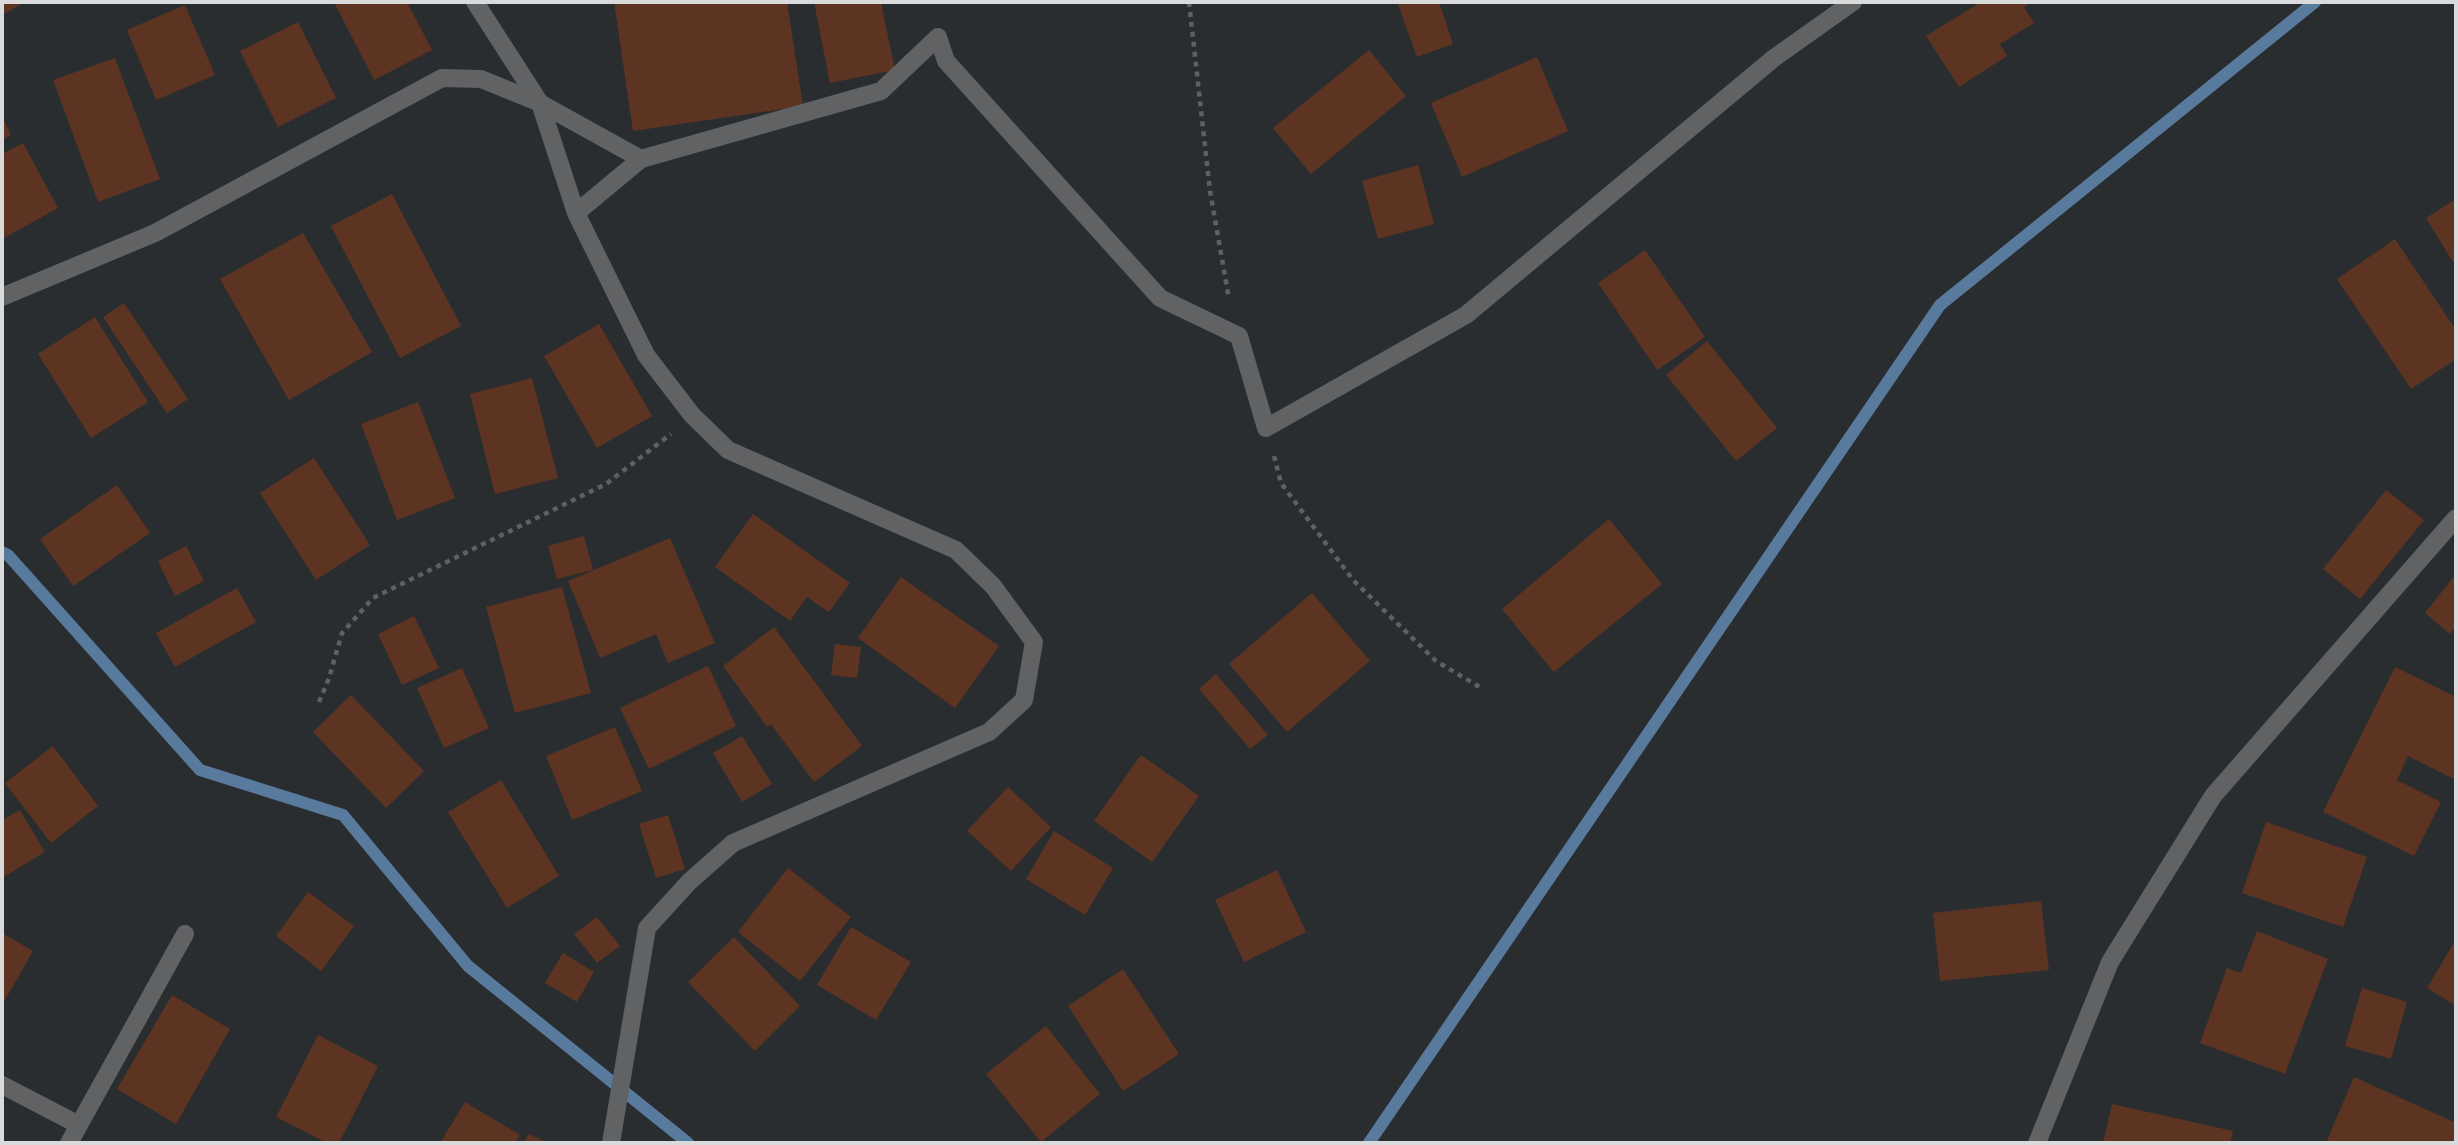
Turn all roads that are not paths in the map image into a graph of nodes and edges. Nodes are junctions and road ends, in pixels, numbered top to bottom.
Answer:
1 (475, 2) edge
2 (1853, 2) edge
3 (540, 103) junction
4 (641, 159) junction
5 (576, 213) junction
6 (2, 297) edge
7 (2456, 518) edge
8 (185, 934) dead end
9 (2, 1086) edge
10 (77, 1124) junction
11 (69, 1143) edge
12 (611, 1143) edge
13 (2037, 1143) edge

1 - 3 street
2 - 4 street
3 - 4 street
3 - 5 street
3 - 6 street
4 - 5 street
5 - 12 street
7 - 13 street
8 - 10 street
9 - 10 street
10 - 11 street

